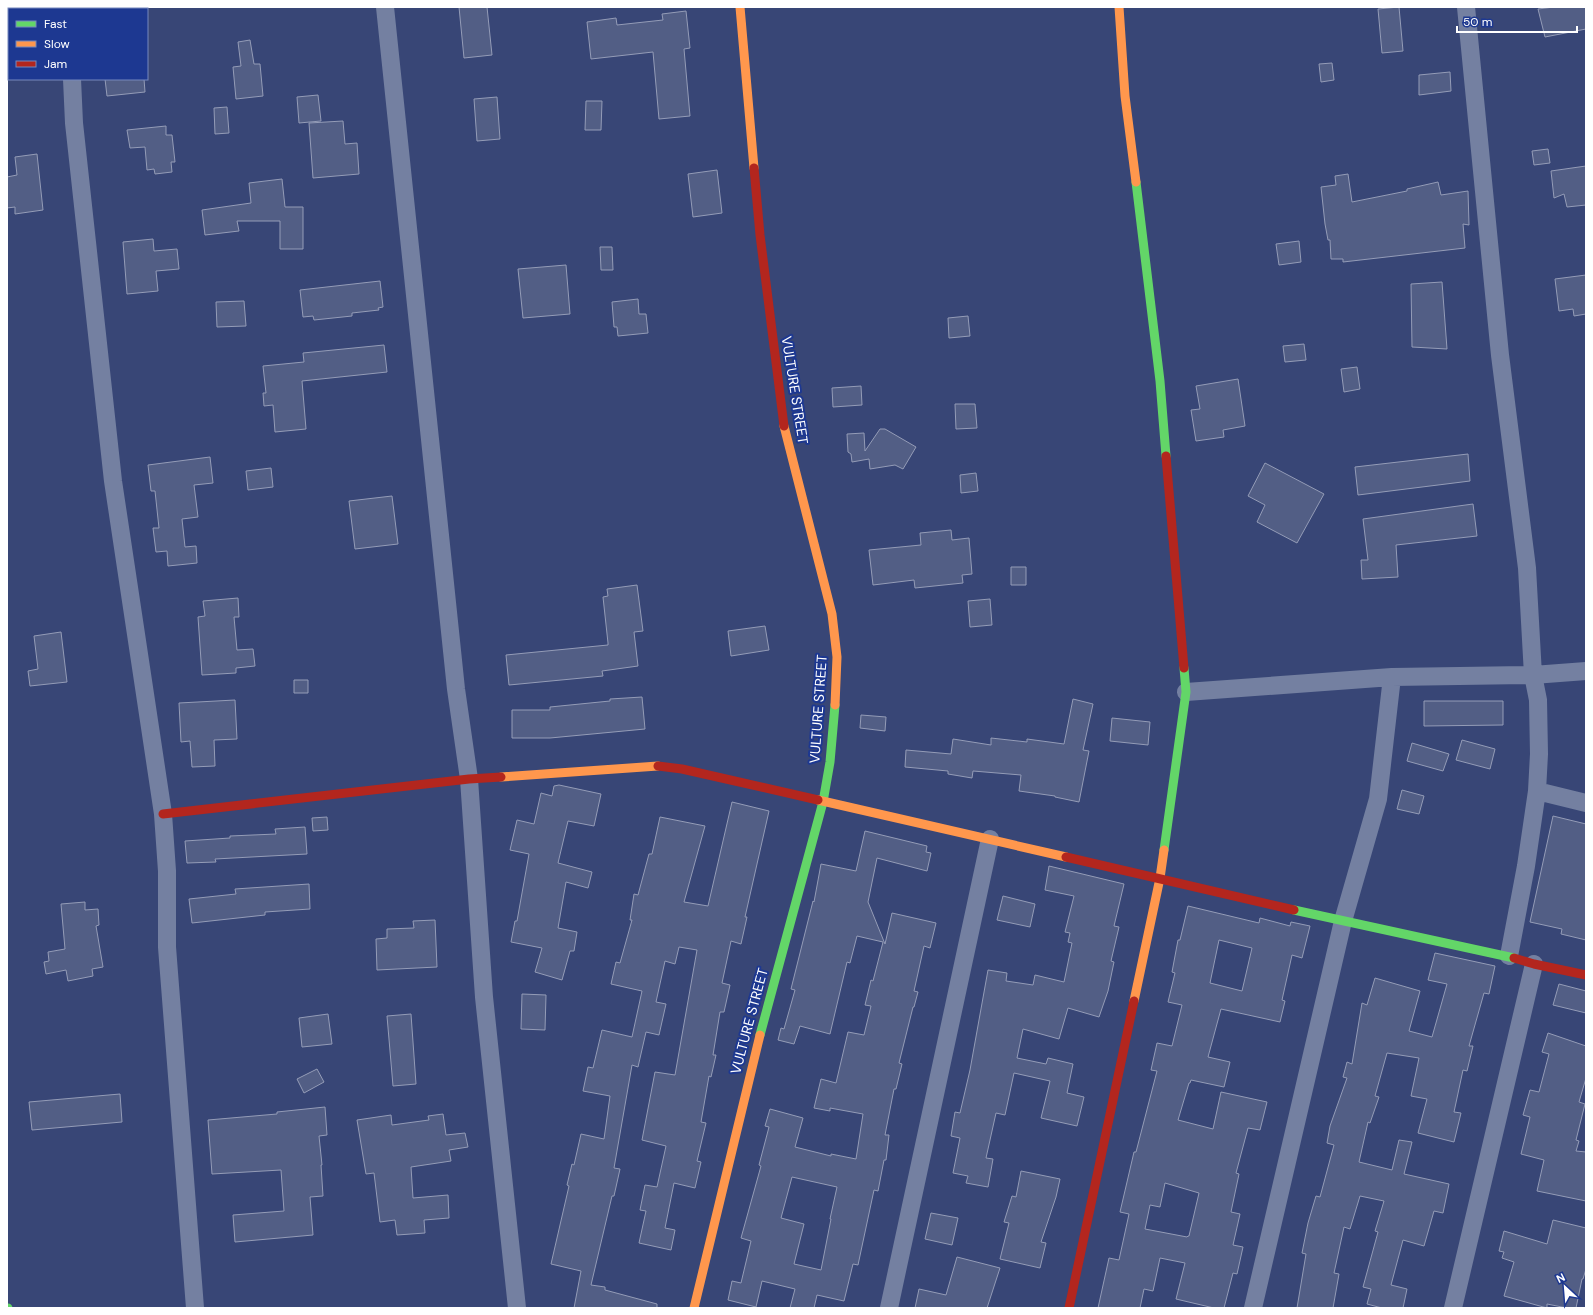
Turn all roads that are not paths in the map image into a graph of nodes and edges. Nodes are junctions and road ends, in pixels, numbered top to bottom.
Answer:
1 (385, 7) edge
2 (740, 7) edge
3 (1119, 7) edge
4 (1466, 7) edge
5 (72, 80) edge
6 (1586, 671) edge
7 (1533, 675) junction
8 (1392, 677) junction
9 (1186, 692) junction
10 (469, 779) junction
11 (1537, 791) junction
12 (823, 802) junction
13 (1586, 803) edge
14 (163, 814) junction
15 (990, 839) junction
16 (1160, 878) junction
17 (1343, 921) junction
18 (1508, 956) junction
19 (1534, 964) junction
20 (1586, 975) edge
21 (195, 1308) edge
22 (517, 1308) edge
23 (694, 1308) edge
24 (889, 1308) edge
25 (1069, 1308) edge
26 (1253, 1308) edge
27 (1454, 1308) edge

1 - 10 street
2 - 12 street, VULTURE STREET
3 - 9 street
4 - 7 street
5 - 14 street
6 - 7 street
7 - 8 street
7 - 11 street
8 - 9 street
8 - 17 street
9 - 16 street
10 - 12 street
10 - 14 street
10 - 22 street
11 - 13 street
11 - 18 street
12 - 15 street
12 - 23 street, VULTURE STREET
14 - 21 street
15 - 16 street
15 - 24 street
16 - 17 street
16 - 25 street
17 - 18 street
17 - 26 street
18 - 19 street
19 - 20 street
19 - 27 street

